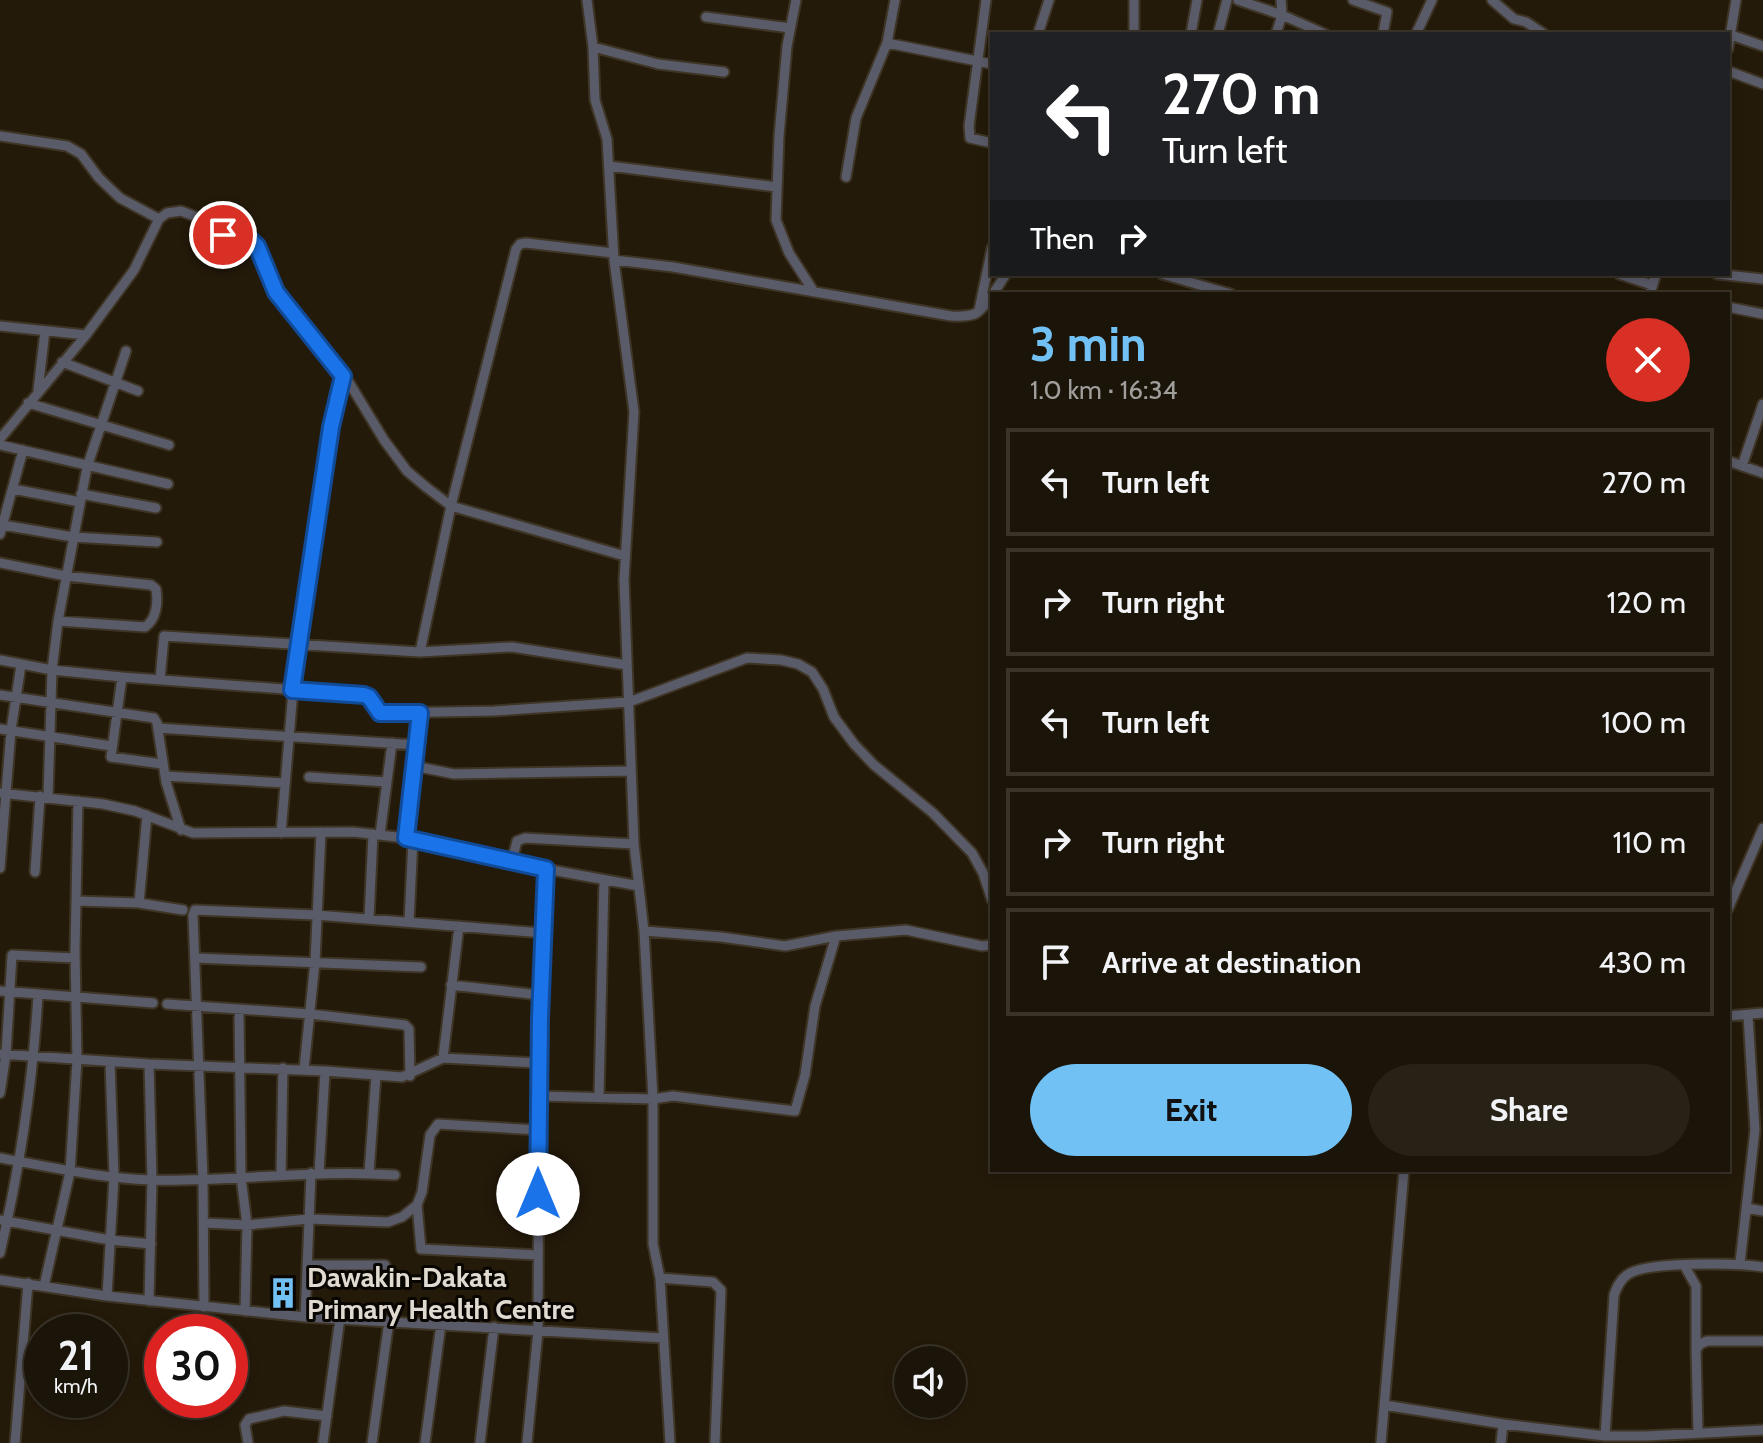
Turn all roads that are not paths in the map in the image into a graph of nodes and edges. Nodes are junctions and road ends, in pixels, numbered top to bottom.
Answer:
1 (587, 0) edge
2 (796, 0) edge
3 (895, 0) edge
4 (986, 0) edge
5 (1049, 0) edge
6 (1197, 0) edge
7 (1227, 0) edge
8 (1238, 0) edge
9 (1281, 0) edge
10 (1353, 0) edge
11 (1432, 0) edge
12 (1492, 0) edge
13 (1736, 0) edge
14 (1136, 1) edge
15 (706, 17) dead end
16 (1279, 24) edge
17 (790, 28) junction
18 (1039, 32) edge
19 (1134, 32) edge
20 (1191, 32) edge
21 (1219, 32) edge
22 (1316, 32) edge
23 (1383, 32) edge
24 (1417, 32) edge
25 (1541, 32) edge
26 (1731, 35) junction
27 (1730, 40) edge
28 (887, 43) junction
29 (1763, 46) edge
30 (593, 47) junction
31 (979, 60) junction
32 (990, 63) edge
33 (724, 72) dead end
34 (1730, 72) edge
35 (1763, 84) edge
36 (0, 136) edge
37 (990, 143) edge
38 (609, 166) junction
39 (846, 177) dead end
40 (777, 187) junction
41 (159, 219) junction
42 (614, 256) junction
43 (990, 258) edge
44 (1730, 275) edge
45 (1169, 276) edge
46 (1623, 276) edge
47 (1763, 279) edge
48 (1651, 290) edge
49 (814, 292) junction
50 (1224, 292) edge
51 (990, 298) edge
52 (1730, 307) edge
53 (979, 313) junction
54 (1763, 314) edge
55 (0, 326) edge
56 (45, 331) junction
57 (86, 335) junction
58 (126, 351) dead end
59 (62, 362) junction
60 (343, 376) junction
61 (115, 383) junction
62 (38, 390) junction
63 (138, 391) dead end
64 (28, 403) junction
65 (1763, 404) edge
66 (101, 425) junction
67 (0, 442) edge
68 (169, 445) dead end
69 (23, 450) junction
70 (1730, 462) edge
71 (1742, 466) junction
72 (87, 467) junction
73 (1763, 473) edge
74 (168, 484) dead end
75 (13, 489) junction
76 (80, 498) junction
77 (451, 506) junction
78 (156, 508) dead end
79 (2, 524) edge
80 (73, 537) junction
81 (157, 542) dead end
82 (625, 556) junction
83 (0, 563) edge
84 (66, 576) junction
85 (58, 621) junction
86 (297, 643) junction
87 (420, 652) junction
88 (0, 660) edge
89 (21, 665) junction
90 (627, 665) junction
91 (52, 670) junction
92 (122, 677) junction
93 (160, 680) junction
94 (292, 690) junction
95 (0, 695) edge
96 (16, 698) junction
97 (629, 702) junction
98 (51, 703) junction
99 (117, 713) junction
100 (420, 713) junction
101 (158, 728) junction
102 (5, 730) edge
103 (50, 735) junction
104 (288, 737) junction
105 (392, 743) junction
106 (417, 745) junction
107 (111, 746) junction
108 (162, 764) junction
109 (414, 766) junction
110 (631, 771) junction
111 (165, 776) junction
112 (309, 777) dead end
113 (387, 782) junction
114 (284, 783) junction
115 (4, 794) edge
116 (44, 797) junction
117 (78, 801) junction
118 (147, 815) junction
119 (1763, 828) edge
120 (181, 830) junction
121 (321, 832) junction
122 (281, 833) junction
123 (376, 834) junction
124 (410, 839) junction
125 (634, 844) junction
126 (1759, 850) edge
127 (512, 861) junction
128 (0, 868) edge
129 (546, 869) junction
130 (35, 872) dead end
131 (604, 880) junction
132 (639, 886) junction
133 (990, 894) edge
134 (77, 901) junction
135 (139, 903) junction
136 (1730, 905) edge
137 (183, 910) dead end
138 (316, 915) junction
139 (369, 919) junction
140 (409, 922) junction
141 (459, 926) junction
142 (644, 931) junction
143 (543, 933) junction
144 (836, 936) junction
145 (990, 945) edge
146 (75, 958) junction
147 (195, 958) junction
148 (315, 962) junction
149 (421, 967) dead end
150 (451, 985) junction
151 (4, 991) edge
152 (38, 994) junction
153 (540, 995) junction
154 (76, 996) junction
155 (153, 1003) dead end
156 (167, 1004) dead end
157 (196, 1007) junction
158 (239, 1011) junction
159 (1763, 1013) edge
160 (310, 1014) junction
161 (1748, 1015) junction
162 (1730, 1016) edge
163 (3, 1054) edge
164 (35, 1056) junction
165 (443, 1058) junction
166 (77, 1060) junction
167 (110, 1062) junction
168 (539, 1063) junction
169 (149, 1064) junction
170 (198, 1065) junction
171 (238, 1066) junction
172 (283, 1068) junction
173 (304, 1069) junction
174 (325, 1071) junction
175 (376, 1075) junction
176 (410, 1076) junction
177 (0, 1093) edge
178 (539, 1096) junction
179 (599, 1097) junction
180 (653, 1099) junction
181 (538, 1130) junction
182 (1759, 1130) edge
183 (0, 1158) edge
184 (20, 1161) junction
185 (70, 1172) junction
186 (1404, 1172) edge
187 (315, 1173) junction
188 (369, 1173) junction
189 (281, 1174) junction
190 (395, 1175) dead end
191 (1752, 1175) junction
192 (114, 1177) junction
193 (241, 1177) junction
194 (1763, 1177) edge
195 (203, 1179) junction
196 (152, 1180) junction
197 (417, 1205) junction
198 (1747, 1208) junction
199 (1763, 1211) edge
200 (309, 1219) junction
201 (4, 1221) edge
202 (204, 1223) junction
203 (247, 1225) junction
204 (56, 1231) junction
205 (110, 1240) junction
206 (151, 1244) junction
207 (0, 1253) edge
208 (538, 1255) junction
209 (1740, 1263) junction
210 (308, 1265) junction
211 (385, 1265) dead end
212 (1684, 1265) junction
213 (1763, 1267) edge
214 (660, 1278) junction
215 (0, 1280) edge
216 (28, 1283) junction
217 (44, 1286) junction
218 (107, 1296) junction
219 (149, 1301) junction
220 (204, 1307) junction
221 (245, 1311) junction
222 (305, 1317) junction
223 (340, 1318) junction
224 (389, 1321) junction
225 (441, 1324) junction
226 (494, 1327) junction
227 (538, 1331) junction
228 (663, 1338) junction
229 (1763, 1341) edge
230 (1696, 1350) junction
231 (1384, 1405) junction
232 (327, 1416) junction
233 (1503, 1424) junction
234 (1760, 1430) edge
235 (1698, 1433) junction
236 (1605, 1436) junction
237 (15, 1443) edge
238 (248, 1443) edge
239 (323, 1443) edge
240 (372, 1443) edge
241 (425, 1443) edge
242 (480, 1443) edge
243 (527, 1443) edge
244 (670, 1443) edge
245 (715, 1443) edge
246 (1381, 1443) edge
247 (1501, 1443) edge
248 (1757, 1443) edge

1 - 30 street
2 - 17 street
3 - 28 street
4 - 31 street
5 - 18 street
6 - 20 street
7 - 21 street
8 - 16 street
9 - 16 street
10 - 23 street
11 - 24 street
12 - 25 street
13 - 26 street
14 - 19 street
15 - 17 street
16 - 22 street
17 - 40 street
26 - 27 street
26 - 29 street
28 - 31 street
28 - 39 street
30 - 33 street
30 - 38 street
31 - 32 street
31 - 37 street
34 - 35 street
36 - 41 street
38 - 40 street
38 - 42 street
40 - 49 street
41 - 57 street
41 - 60 street
42 - 49 street
42 - 77 street
42 - 82 street
43 - 53 street
44 - 47 street
45 - 50 street
46 - 48 street
49 - 53 street
51 - 53 street
52 - 54 street
55 - 56 street
56 - 57 street
56 - 62 street
57 - 59 street
58 - 61 street
59 - 61 street
59 - 62 street
60 - 77 street
60 - 86 street
61 - 63 street
61 - 66 street
62 - 64 street
64 - 66 street
64 - 67 street
65 - 71 street
66 - 68 street
66 - 72 street
67 - 69 street
69 - 72 street
69 - 75 street
70 - 71 street
71 - 73 street
72 - 74 street
72 - 76 street
75 - 76 street
75 - 79 street
76 - 78 street
76 - 80 street
77 - 82 street
77 - 87 street
79 - 80 street
80 - 81 street
80 - 84 street
82 - 90 street
83 - 84 street
84 - 85 street
84 - 85 street
85 - 91 street
86 - 87 street
86 - 93 street
86 - 94 street
87 - 90 street
88 - 89 street
89 - 91 street
89 - 96 street
90 - 97 street
91 - 92 street
91 - 98 street
92 - 93 street
92 - 99 street
93 - 94 street
94 - 100 street
94 - 104 street
95 - 96 street
96 - 98 street
96 - 102 street
97 - 100 street
97 - 110 street
97 - 133 street
98 - 99 street
98 - 103 street
99 - 101 street
99 - 107 street
100 - 106 street
101 - 104 street
101 - 108 street
102 - 103 street
102 - 115 street
103 - 107 street
103 - 116 street
104 - 105 street
104 - 114 street
105 - 106 street
105 - 113 street
106 - 109 street
107 - 108 street
108 - 111 street
109 - 110 street
109 - 124 street
110 - 125 street
111 - 114 street
111 - 120 street
112 - 113 street
113 - 123 street
114 - 122 street
115 - 116 street
115 - 128 street
116 - 117 street
116 - 130 street
117 - 118 street
117 - 134 street
118 - 120 street
118 - 135 street
119 - 126 street
120 - 122 street
121 - 122 street
121 - 123 street
121 - 138 street
123 - 124 street
123 - 139 street
124 - 127 street
124 - 140 street
125 - 127 street
125 - 132 street
126 - 136 street
127 - 129 street
129 - 131 street
129 - 143 street
131 - 132 street
131 - 179 street
132 - 142 street
134 - 135 street
134 - 146 street
135 - 137 street
138 - 139 street
138 - 147 street
138 - 148 street
139 - 140 street
140 - 141 street
141 - 143 street
141 - 150 street
142 - 144 street
142 - 180 street
143 - 153 street
144 - 145 street
144 - 180 street
146 - 151 street
146 - 154 street
147 - 148 street
147 - 157 street
148 - 149 street
148 - 160 street
150 - 153 street
150 - 165 street
151 - 152 street
151 - 163 street
152 - 154 street
152 - 164 street
153 - 168 street
154 - 155 street
154 - 166 street
156 - 157 street
157 - 158 street
157 - 170 street
158 - 160 street
158 - 171 street
159 - 161 street
160 - 173 street
160 - 176 street
161 - 162 street
161 - 182 street
163 - 164 street
163 - 177 street
164 - 166 street
164 - 184 street
165 - 168 street
165 - 176 street
166 - 167 street
166 - 185 street
167 - 169 street
167 - 192 street
168 - 178 street
169 - 170 street
169 - 196 street
170 - 171 street
170 - 195 street
171 - 172 street
171 - 193 street
172 - 173 street
172 - 189 street
173 - 174 street
174 - 175 street
174 - 187 street
175 - 176 street
175 - 188 street
178 - 179 street
178 - 181 street
179 - 180 street
180 - 214 street
181 - 197 street
181 - 208 street
182 - 191 street
183 - 184 street
184 - 185 street
184 - 201 street
185 - 192 street
185 - 204 street
186 - 231 street
187 - 188 street
187 - 189 street
187 - 200 street
188 - 190 street
189 - 193 street
191 - 194 street
191 - 198 street
192 - 196 street
192 - 205 street
193 - 195 street
193 - 203 street
195 - 196 street
195 - 202 street
196 - 206 street
197 - 200 street
197 - 208 street
198 - 199 street
198 - 209 street
200 - 203 street
200 - 210 street
201 - 204 street
201 - 207 street
202 - 203 street
202 - 220 street
203 - 221 street
204 - 205 street
204 - 217 street
205 - 206 street
205 - 218 street
206 - 219 street
208 - 227 street
209 - 212 street
209 - 213 street
210 - 211 street
210 - 222 street
212 - 230 street
212 - 236 street
214 - 228 street
214 - 245 street
215 - 216 street
216 - 217 street
216 - 237 street
217 - 218 street
218 - 219 street
219 - 220 street
220 - 221 street
221 - 222 street
222 - 223 street
223 - 224 street
223 - 232 street
224 - 225 street
224 - 240 street
225 - 226 street
225 - 241 street
226 - 227 street
226 - 242 street
227 - 228 street
227 - 243 street
228 - 244 street
229 - 230 street
230 - 235 street
231 - 233 street
231 - 246 street
232 - 238 street
232 - 239 street
233 - 236 street
233 - 247 street
234 - 235 street
234 - 248 street
235 - 236 street

